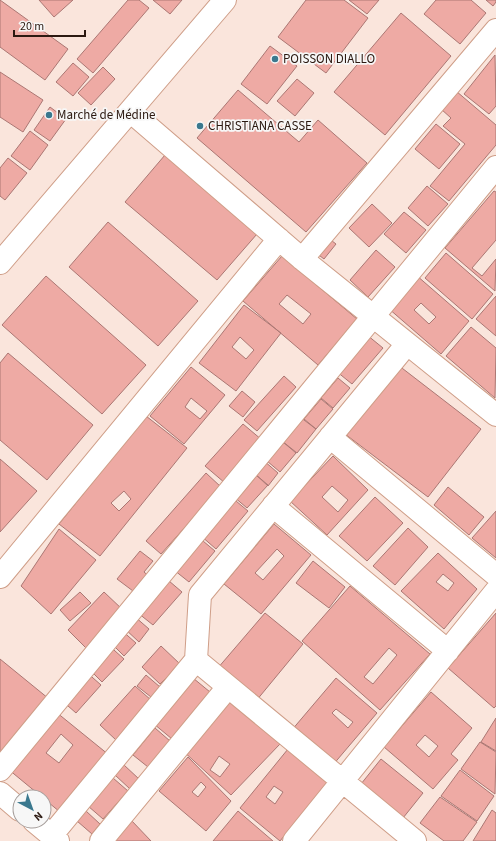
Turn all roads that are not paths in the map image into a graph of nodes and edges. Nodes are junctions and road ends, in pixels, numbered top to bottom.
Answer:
1 (224, 0) edge
2 (496, 30) edge
3 (130, 112) junction
4 (496, 167) edge
5 (279, 239) junction
6 (302, 259) junction
7 (0, 263) edge
8 (374, 317) junction
9 (407, 344) junction
10 (496, 416) edge
11 (330, 437) junction
12 (274, 506) junction
13 (496, 575) edge
14 (0, 577) edge
15 (496, 591) edge
16 (448, 651) junction
17 (196, 660) junction
18 (228, 686) junction
19 (0, 770) edge
20 (342, 781) junction
21 (0, 793) edge
22 (12, 803) edge
23 (44, 829) edge
24 (55, 838) edge
25 (101, 841) edge
26 (294, 841) edge
27 (415, 841) edge

1 - 3 street
2 - 6 street
3 - 5 street
3 - 7 street
4 - 8 street
5 - 6 street
5 - 14 street
6 - 8 street
8 - 9 street
8 - 19 street
9 - 10 street
9 - 11 street
11 - 12 street
11 - 13 street
12 - 16 street
12 - 17 street
15 - 16 street
16 - 20 street
17 - 18 street
17 - 24 street
18 - 20 street
18 - 25 street
20 - 26 street
20 - 27 street
21 - 22 street
23 - 24 street

